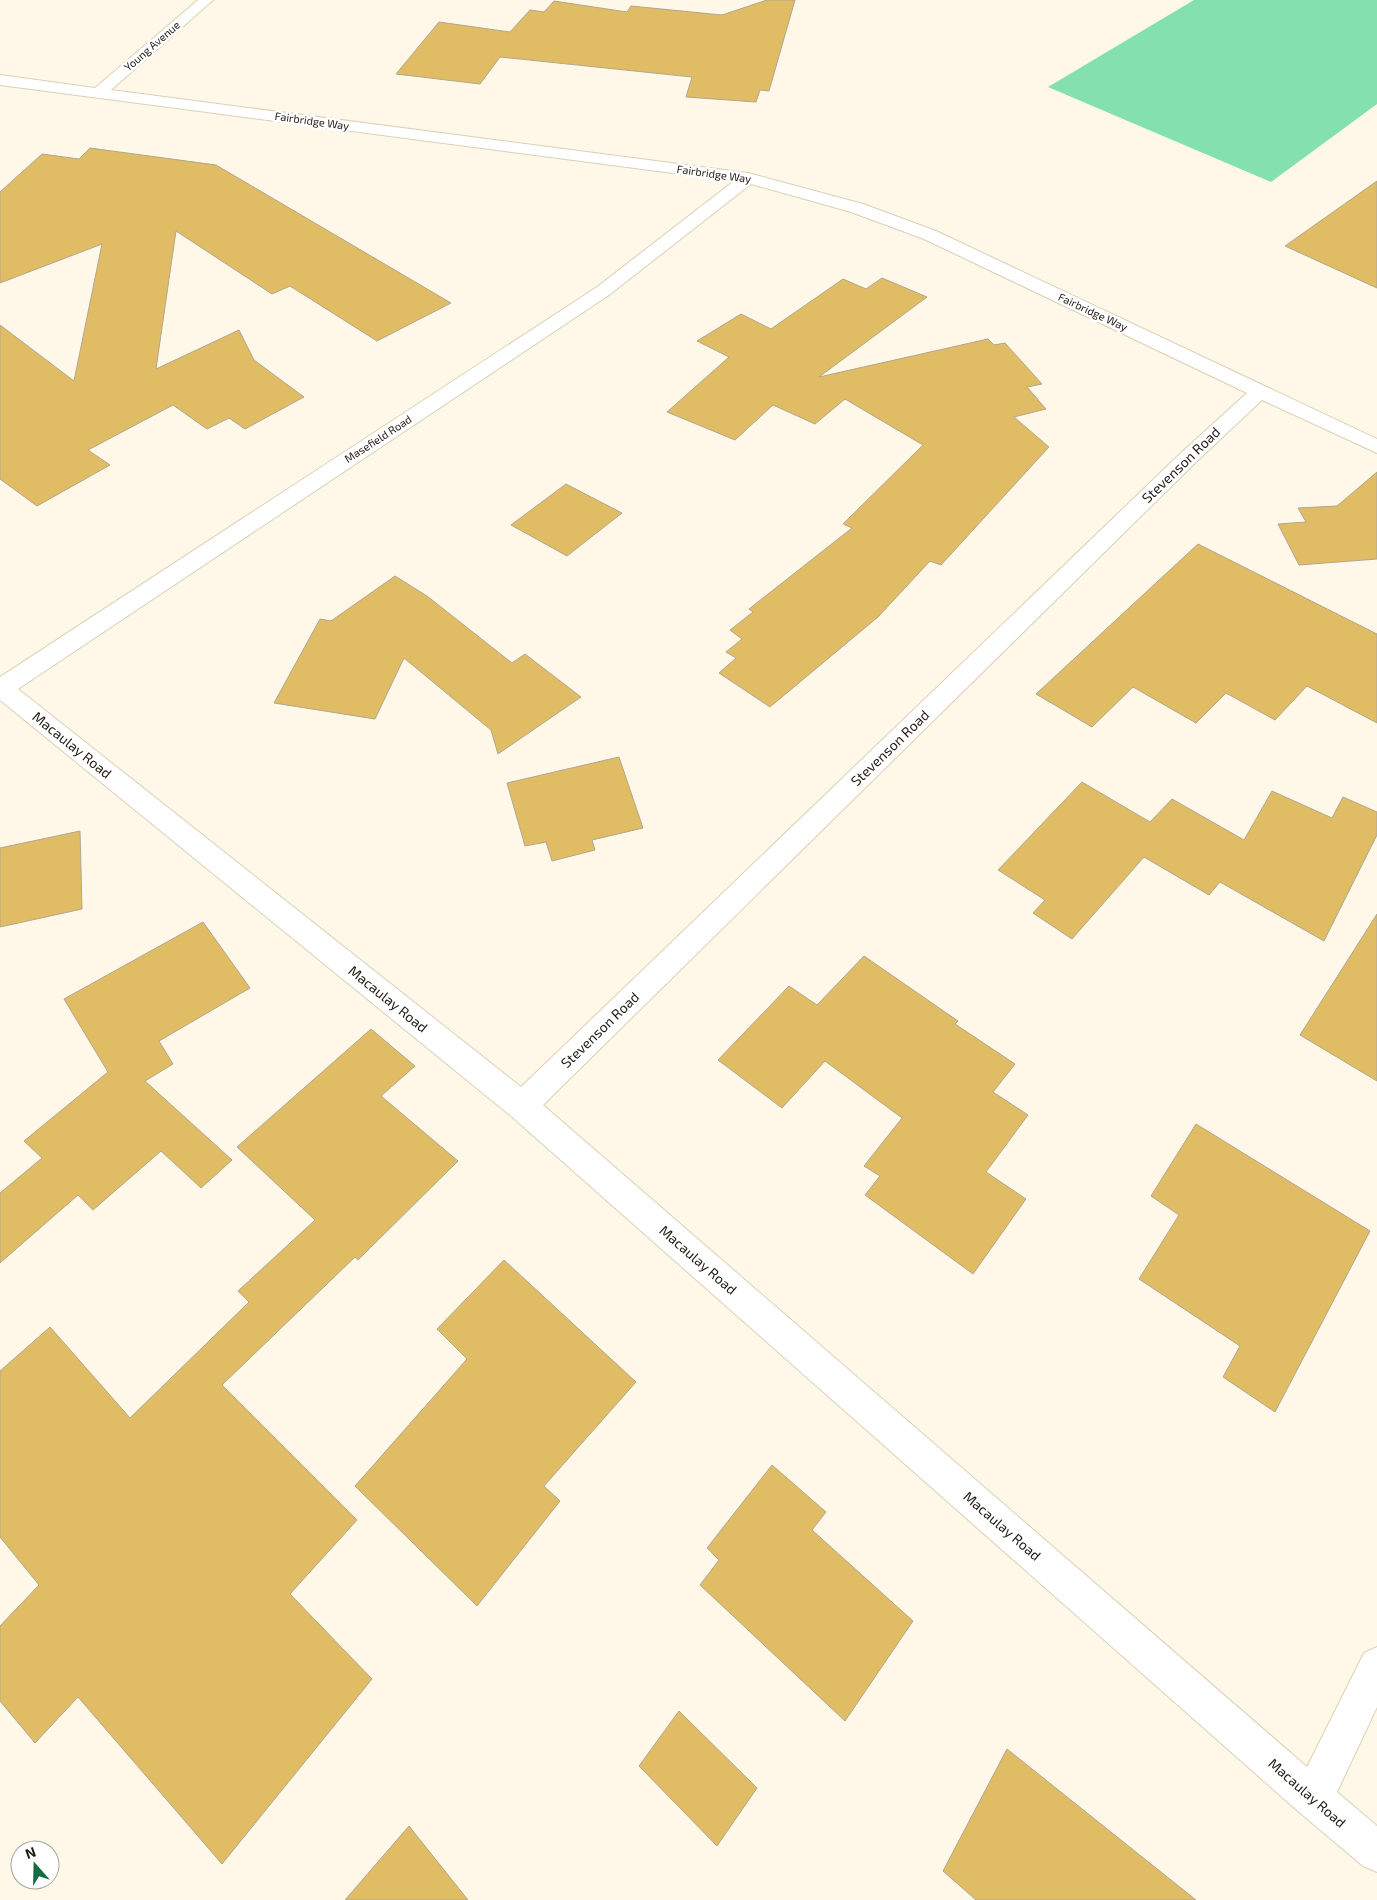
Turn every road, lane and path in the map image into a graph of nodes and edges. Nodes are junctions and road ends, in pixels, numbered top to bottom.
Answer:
1 (206, 0) edge
2 (0, 80) edge
3 (99, 92) junction
4 (748, 178) junction
5 (1260, 391) junction
6 (1377, 447) edge
7 (1, 688) edge
8 (522, 1106) junction
9 (1377, 1666) edge
10 (1313, 1798) junction
11 (1377, 1852) edge

1 - 3 street, Young Avenue
2 - 3 street, Fairbridge Way
3 - 4 street, Fairbridge Way
4 - 5 street, Fairbridge Way
4 - 7 street, Masefield Road
5 - 6 street, Fairbridge Way
5 - 8 street, Stevenson Road
7 - 8 street, Macaulay Road
8 - 10 street, Macaulay Road
9 - 10 street
10 - 11 street, Macaulay Road

